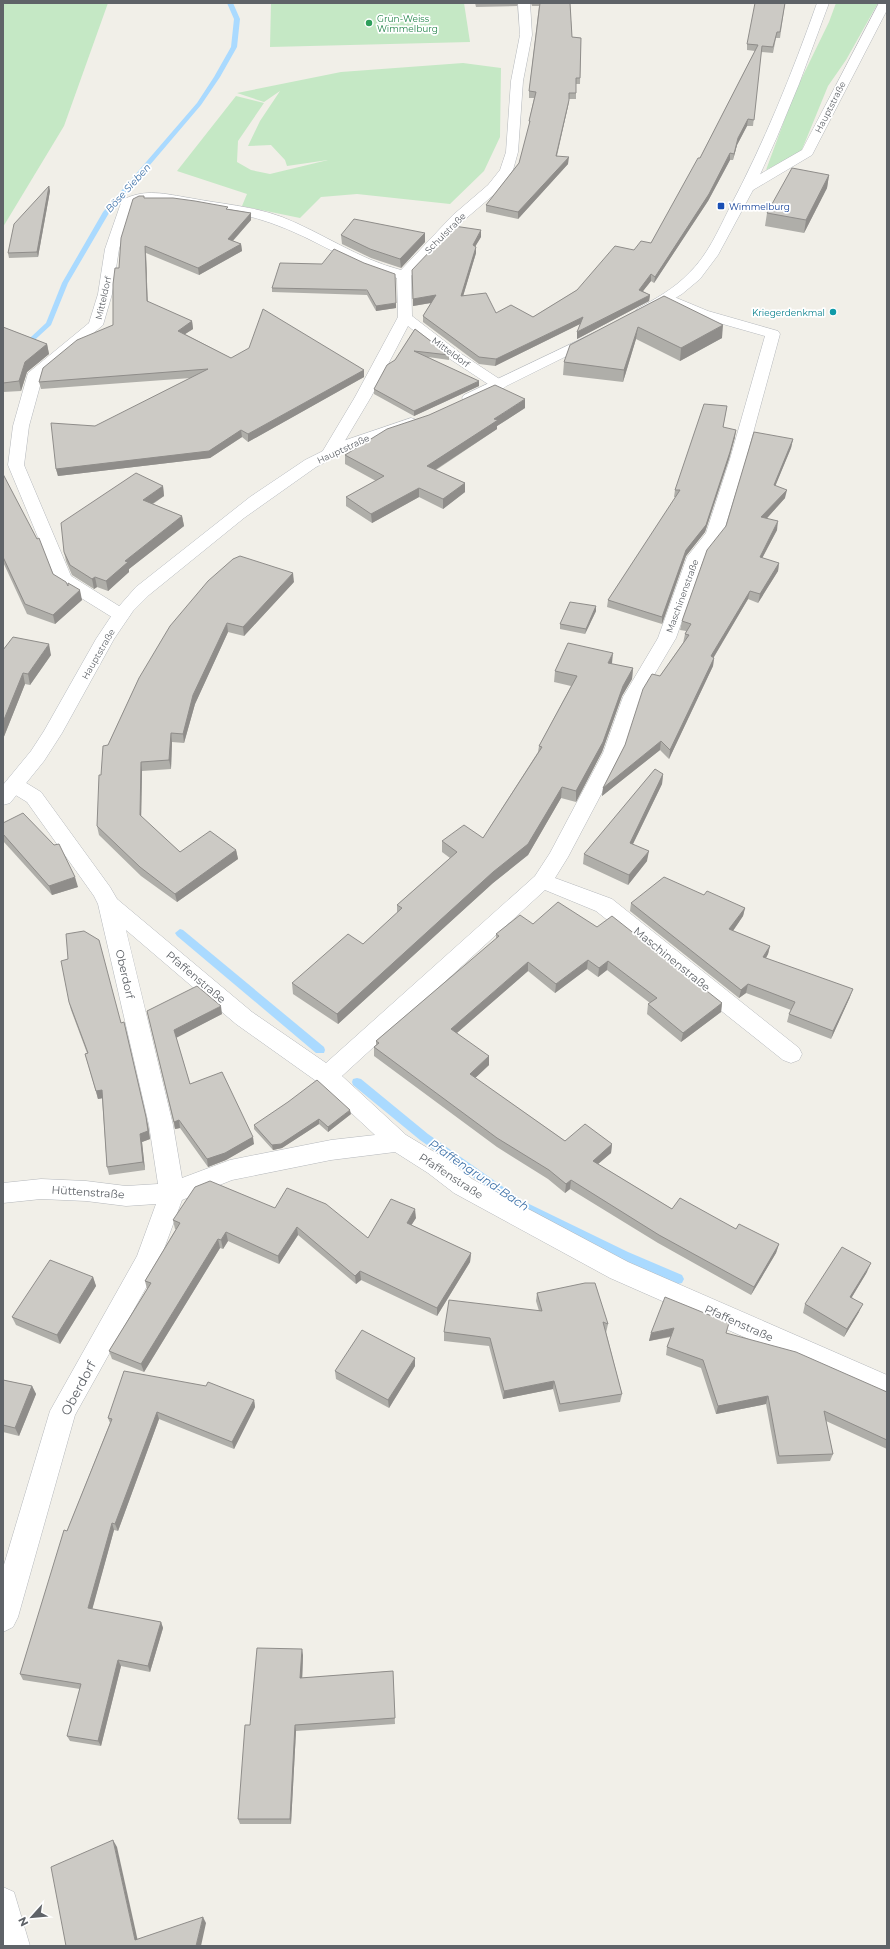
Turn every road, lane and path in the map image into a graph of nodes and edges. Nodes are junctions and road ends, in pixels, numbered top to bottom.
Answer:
1 (524, 3) edge
2 (823, 3) edge
3 (885, 3) edge
4 (748, 187) junction
5 (404, 275) junction
6 (667, 298) junction
7 (405, 318) junction
8 (630, 318) edge
9 (606, 331) edge
10 (499, 385) junction
11 (457, 404) edge
12 (422, 420) edge
13 (329, 454) junction
14 (121, 615) junction
15 (9, 792) edge
16 (542, 881) junction
17 (108, 904) junction
18 (791, 1054) dead end
19 (327, 1076) junction
20 (398, 1142) junction
21 (3, 1193) edge
22 (172, 1193) junction
23 (887, 1388) edge
24 (3, 1617) edge
25 (3, 1903) edge
26 (14, 1946) edge

1 - 5 street, Schulstraße
2 - 4 street
3 - 4 street, Hauptstraße
4 - 6 street
5 - 7 street
5 - 14 street, Mitteldorf
6 - 8 street
6 - 16 street, Maschinenstraße
7 - 10 street, Mitteldorf
7 - 13 street
9 - 10 street
10 - 11 street
12 - 13 street, Hauptstraße
13 - 14 street, Hauptstraße
14 - 15 street, Hauptstraße
15 - 17 street, Oberdorf
16 - 18 street, Maschinenstraße
16 - 19 street, Maschinenstraße
17 - 19 street, Pfaffenstraße
17 - 22 street, Oberdorf
19 - 20 street, Pfaffenstraße
20 - 22 street
20 - 23 street, Pfaffenstraße
21 - 22 street, Hüttenstraße
22 - 24 street, Oberdorf
25 - 26 street

